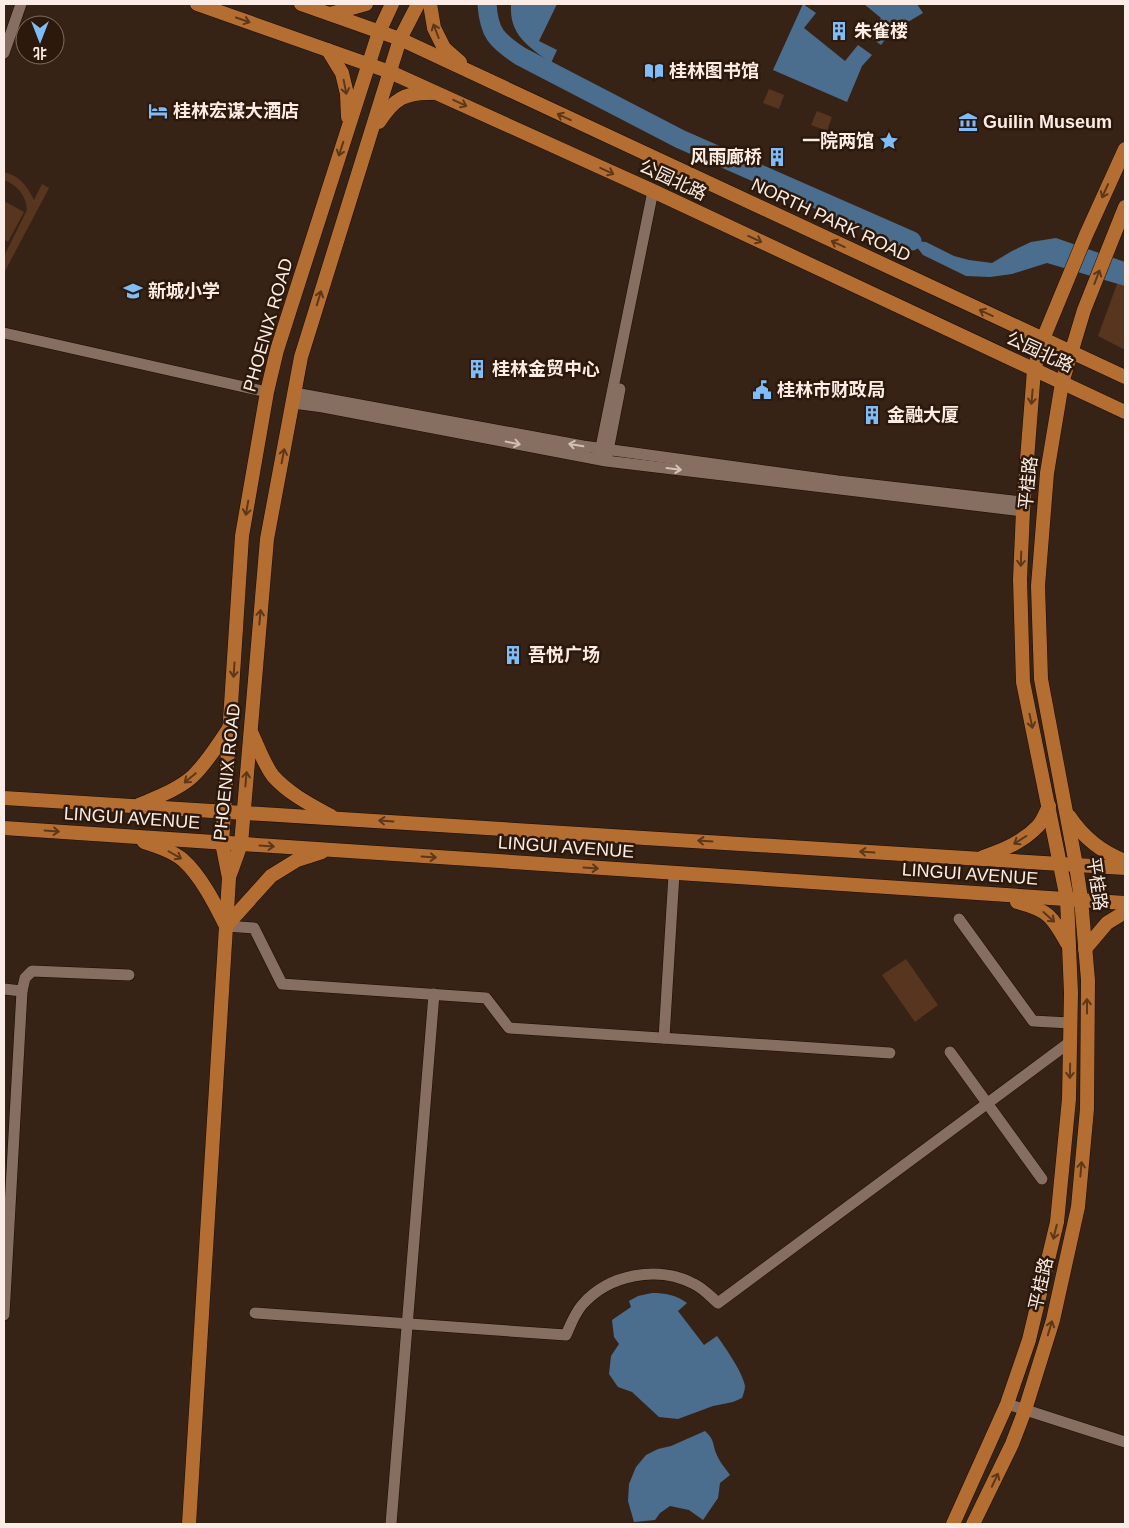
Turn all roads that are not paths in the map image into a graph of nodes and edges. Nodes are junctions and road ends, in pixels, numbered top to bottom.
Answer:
1 (20, 4) edge
2 (197, 4) edge
3 (301, 4) edge
4 (366, 4) edge
5 (392, 4) edge
6 (418, 4) edge
7 (430, 4) edge
8 (330, 14) junction
9 (379, 32) junction
10 (400, 40) junction
11 (328, 50) junction
12 (4, 53) edge
13 (369, 64) junction
14 (390, 72) junction
15 (479, 76) junction
16 (437, 93) junction
17 (348, 128) junction
18 (370, 135) junction
19 (1125, 149) edge
20 (656, 193) junction
21 (1125, 207) edge
22 (1121, 230) edge
23 (4, 333) edge
24 (1043, 339) junction
25 (1072, 353) junction
26 (1034, 370) junction
27 (1125, 377) edge
28 (1062, 383) junction
29 (267, 392) junction
30 (294, 398) junction
31 (1125, 412) edge
32 (603, 455) junction
33 (1023, 507) junction
34 (230, 726) junction
35 (250, 730) junction
36 (4, 798) edge
37 (137, 806) junction
38 (1049, 806) junction
39 (225, 811) junction
40 (1066, 811) junction
41 (244, 812) junction
42 (334, 818) junction
43 (4, 828) edge
44 (130, 836) junction
45 (222, 843) junction
46 (241, 844) junction
47 (328, 850) junction
48 (978, 859) junction
49 (1125, 861) edge
50 (1061, 864) junction
51 (1076, 866) junction
52 (1125, 868) edge
53 (674, 874) junction
54 (229, 878) junction
55 (988, 894) junction
56 (1074, 899) junction
57 (1125, 902) edge
58 (1125, 912) edge
59 (959, 919) dead end
60 (226, 926) junction
61 (1069, 946) junction
62 (1085, 949) junction
63 (129, 975) dead end
64 (4, 989) edge
65 (22, 990) junction
66 (434, 994) junction
67 (1070, 1023) junction
68 (664, 1038) junction
69 (1070, 1042) junction
70 (950, 1052) dead end
71 (890, 1053) dead end
72 (987, 1103) junction
73 (1042, 1179) dead end
74 (6, 1241) edge
75 (254, 1313) dead end
76 (4, 1315) edge
77 (408, 1323) junction
78 (1007, 1404) junction
79 (1025, 1410) junction
80 (1125, 1442) edge
81 (190, 1524) edge
82 (391, 1524) edge
83 (953, 1524) edge
84 (974, 1524) edge

1 - 12 street
2 -> 11 main road, 公园北路
3 - 8 main road, NORTH PARK ROAD
4 - 8 main road
5 - 9 main road, PHOENIX ROAD
6 - 10 main road, PHOENIX ROAD
15 -> 7 main road
8 - 9 main road, NORTH PARK ROAD
9 - 10 main road, NORTH PARK ROAD
9 - 13 main road, PHOENIX ROAD
10 - 14 main road, PHOENIX ROAD
10 - 15 main road, NORTH PARK ROAD
11 - 13 main road, 公园北路
11 -> 17 main road
13 - 14 main road, 公园北路
13 - 17 main road, PHOENIX ROAD
14 - 16 main road, 公园北路
14 - 18 main road, PHOENIX ROAD
24 -> 15 main road, NORTH PARK ROAD
16 - 18 main road
16 -> 20 main road, 公园北路
17 -> 29 main road, PHOENIX ROAD
30 -> 18 main road, PHOENIX ROAD
19 -> 24 main road, 平桂路
20 -> 26 main road, 公园北路
20 - 32 street
21 - 22 main road, 平桂路
25 -> 22 main road, 平桂路
23 - 29 street
24 - 25 main road, NORTH PARK ROAD
24 - 26 main road, 平桂路
25 - 27 main road, NORTH PARK ROAD
25 - 28 main road, 平桂路
26 - 28 main road, 公园北路
26 -> 33 main road, 平桂路
28 - 31 main road, 公园北路
28 - 40 main road, 平桂路
29 -> 34 main road, PHOENIX ROAD
30 - 32 street
35 -> 30 main road, PHOENIX ROAD
32 - 33 street
33 -> 38 main road, 平桂路
34 -> 37 main road
34 - 39 main road, PHOENIX ROAD
41 -> 35 main road, PHOENIX ROAD
35 - 42 main road
36 - 37 main road, LINGUI AVENUE
37 - 39 main road, LINGUI AVENUE
38 -> 48 main road
38 - 50 main road, 平桂路
39 - 41 main road, LINGUI AVENUE
39 - 45 main road, PHOENIX ROAD
40 - 49 main road
40 - 51 main road, 平桂路
41 - 42 main road, LINGUI AVENUE
41 - 46 main road, PHOENIX ROAD
48 -> 42 main road, LINGUI AVENUE
43 -> 44 main road, LINGUI AVENUE
44 - 45 main road, LINGUI AVENUE
44 -> 60 main road
45 - 46 main road, LINGUI AVENUE
45 - 54 main road, PHOENIX ROAD
46 -> 47 main road, LINGUI AVENUE
46 - 54 main road, PHOENIX ROAD
47 -> 53 main road, LINGUI AVENUE
47 - 60 main road
48 - 50 main road, LINGUI AVENUE
50 - 51 main road, LINGUI AVENUE
50 - 56 main road, 平桂路
51 - 52 main road, LINGUI AVENUE
51 - 56 main road, 平桂路
53 - 55 main road, LINGUI AVENUE
53 - 68 street
54 - 60 main road
55 - 56 main road, LINGUI AVENUE
55 -> 61 main road
56 - 57 main road, LINGUI AVENUE
56 - 61 main road, 平桂路
56 - 62 main road, 平桂路
58 - 62 main road
59 - 67 street
60 - 66 street
60 - 81 main road
61 - 67 main road, 平桂路
79 -> 62 main road, 平桂路
63 - 65 street
64 - 65 street
65 - 74 street
66 - 68 street
66 - 77 street
67 - 69 main road, 平桂路
68 - 71 street
69 - 72 street
69 -> 78 main road, 平桂路
70 - 72 street
72 - 73 street
72 - 77 street
74 - 76 street
75 - 77 street
77 - 82 street
78 - 79 street
78 - 83 main road, 平桂路
79 - 80 street
84 -> 79 main road, 平桂路

